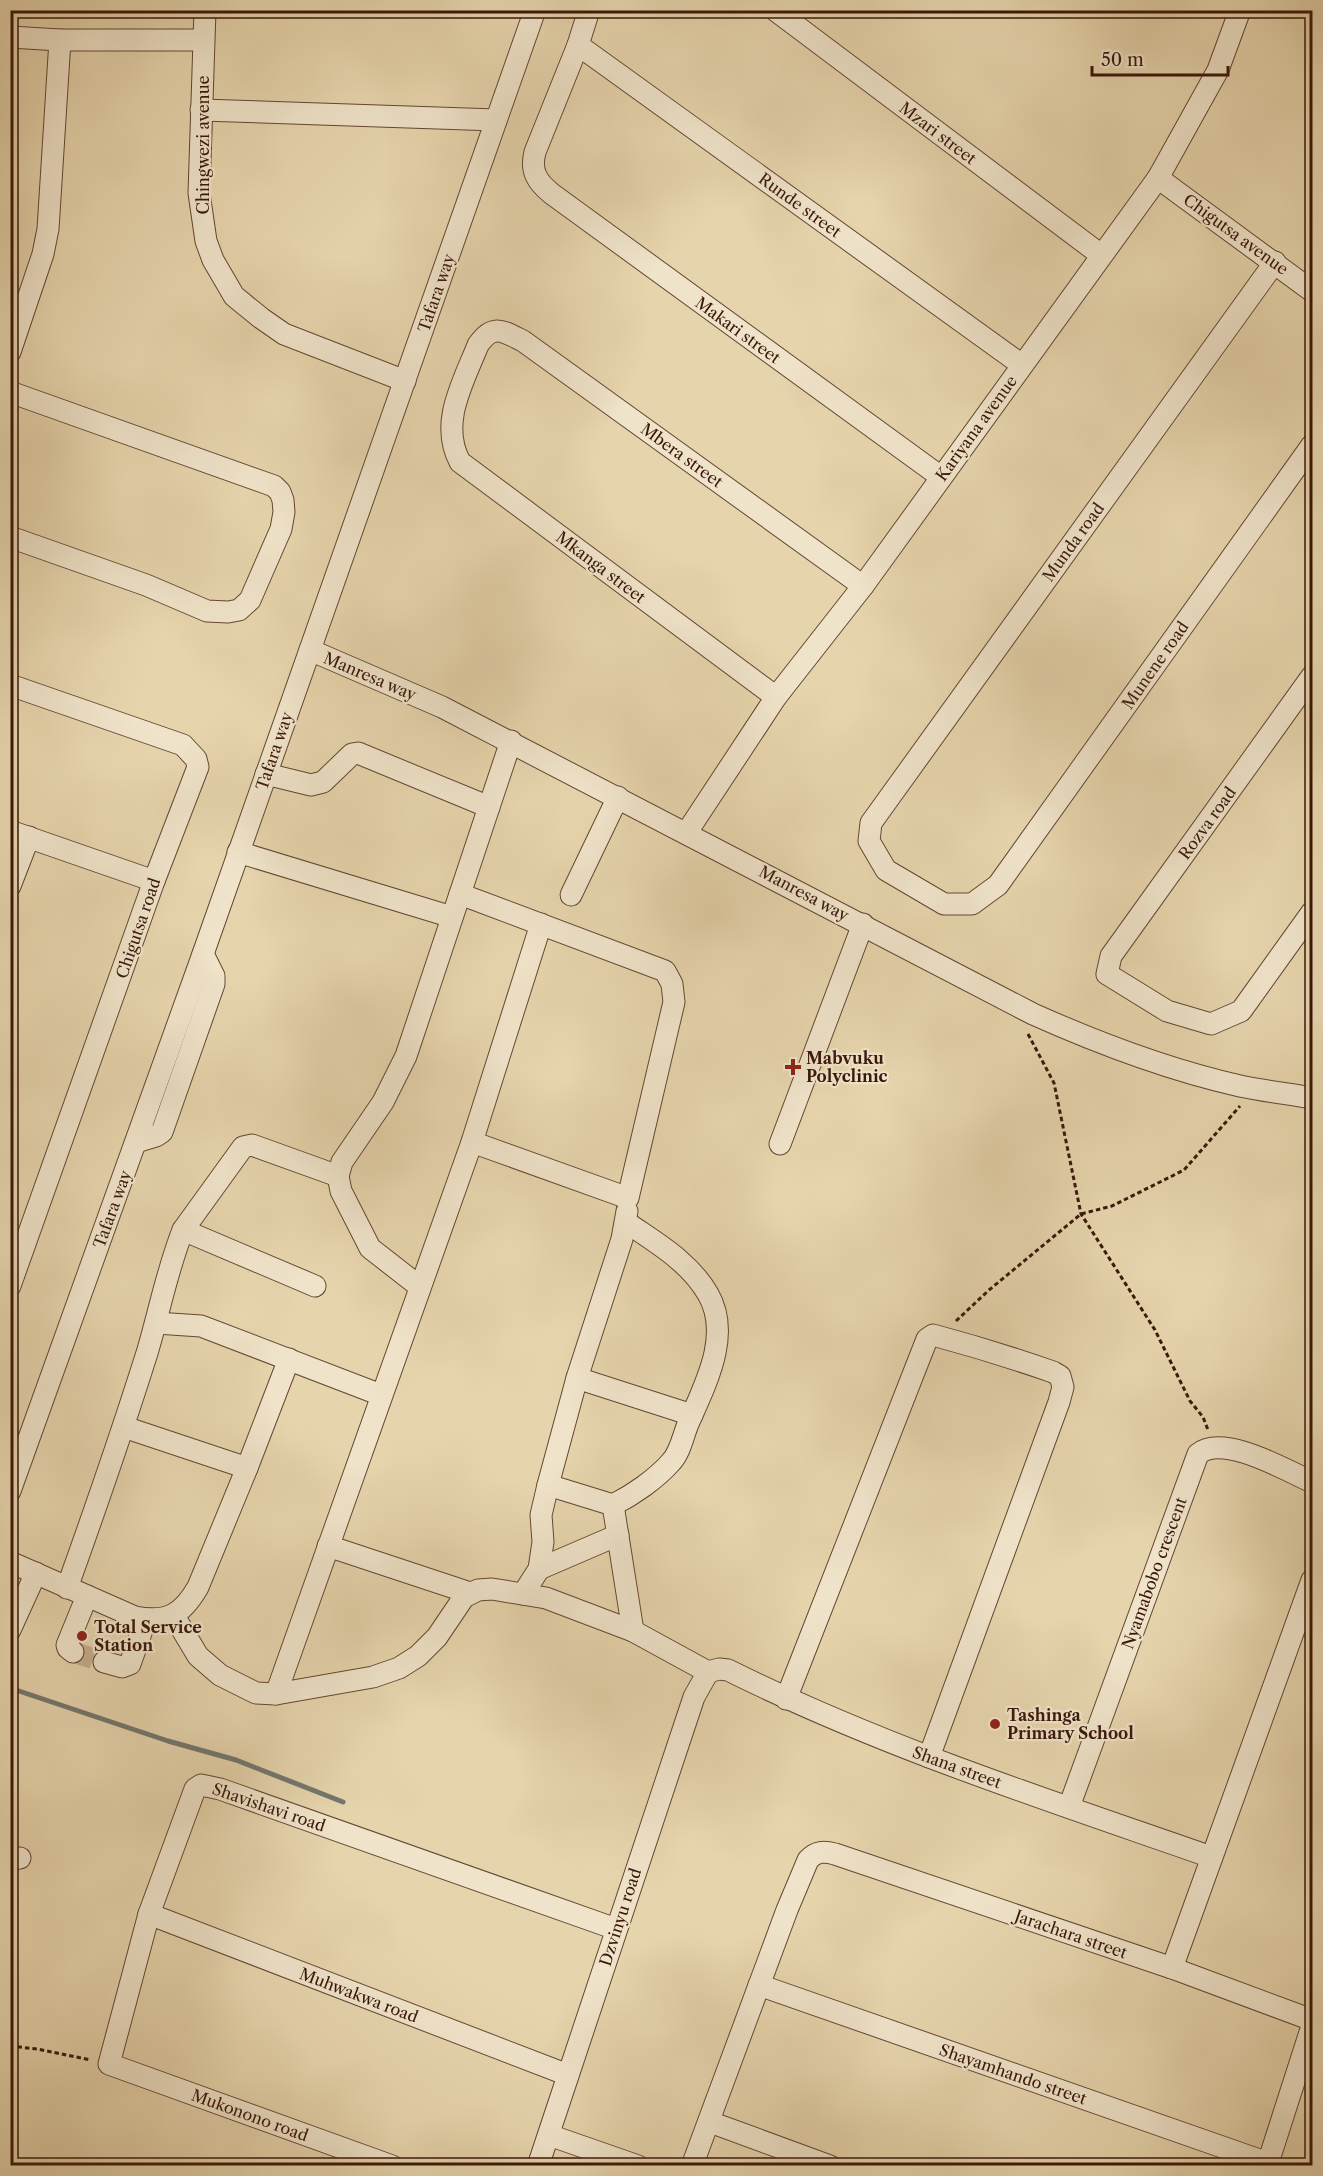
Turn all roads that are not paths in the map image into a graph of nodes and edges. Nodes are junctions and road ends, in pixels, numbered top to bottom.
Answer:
1 (205, 10) edge
2 (535, 10) edge
3 (589, 10) edge
4 (775, 10) edge
5 (1240, 10) edge
6 (10, 37) edge
7 (60, 40) junction
8 (203, 40) junction
9 (578, 45) junction
10 (201, 110) junction
11 (496, 120) junction
12 (1158, 177) junction
13 (1101, 255) junction
14 (1275, 262) junction
15 (1312, 291) edge
16 (498, 330) joint
17 (10, 352) edge
18 (1022, 365) junction
19 (405, 381) junction
20 (10, 392) edge
21 (1312, 445) edge
22 (941, 477) junction
23 (10, 537) edge
24 (862, 585) junction
25 (310, 650) junction
26 (1312, 676) edge
27 (10, 685) edge
28 (776, 697) junction
29 (511, 741) junction
30 (266, 774) junction
31 (618, 797) junction
32 (489, 807) junction
33 (871, 823) joint
34 (687, 832) junction
35 (20, 834) edge
36 (238, 852) junction
37 (154, 881) junction
38 (10, 886) edge
39 (460, 894) junction
40 (571, 896) dead end
41 (1312, 912) edge
42 (452, 917) junction
43 (541, 924) junction
44 (863, 924) junction
45 (1312, 1098) edge
46 (472, 1142) junction
47 (780, 1144) dead end
48 (338, 1176) junction
49 (628, 1198) junction
50 (626, 1222) junction
51 (183, 1230) junction
52 (10, 1286) edge
53 (315, 1286) dead end
54 (420, 1287) junction
55 (156, 1323) junction
56 (289, 1359) junction
57 (577, 1378) junction
58 (381, 1395) junction
59 (692, 1415) junction
60 (124, 1427) junction
61 (247, 1468) junction
62 (1312, 1482) edge
63 (548, 1485) junction
64 (10, 1491) edge
65 (613, 1505) junction
66 (618, 1535) junction
67 (328, 1546) junction
68 (10, 1562) edge
69 (539, 1569) junction
70 (36, 1573) junction
71 (1312, 1580) edge
72 (67, 1588) junction
73 (470, 1593) junction
74 (523, 1594) junction
75 (87, 1596) junction
76 (174, 1616) junction
77 (146, 1619) junction
78 (10, 1630) edge
79 (633, 1631) junction
80 (73, 1652) dead end
81 (104, 1662) tunnel mouth
82 (708, 1672) junction
83 (276, 1694) junction
84 (786, 1699) junction
85 (929, 1757) junction
86 (1069, 1807) junction
87 (1211, 1857) junction
88 (149, 1914) junction
89 (616, 1929) junction
90 (1172, 1968) junction
91 (759, 1985) junction
92 (1312, 2020) edge
93 (1312, 2026) edge
94 (109, 2064) joint
95 (568, 2075) junction
96 (710, 2122) junction
97 (549, 2135) junction
98 (1267, 2164) edge
99 (392, 2166) edge
100 (538, 2166) edge
101 (638, 2166) edge
102 (692, 2166) edge
103 (830, 2166) edge

1 - 8 street, Chingwezi avenue
2 - 11 street, Tafara way
3 - 9 street
4 - 13 street, Mzari street
5 - 12 street, Kariyana avenue
6 - 7 street
7 - 8 street
7 - 17 street
8 - 10 street, Chingwezi avenue
9 - 18 street, Runde street
9 - 22 street, Makari street
10 - 11 street
10 - 19 street, Chingwezi avenue
11 - 19 street, Tafara way
12 - 13 street, Kariyana avenue
12 - 14 street, Chigutsa avenue
13 - 18 street, Kariyana avenue
14 - 15 street, Chigutsa avenue
14 - 33 street, Munda road
16 - 24 street, Mbera street
16 - 28 street, Mkanga street
18 - 22 street, Kariyana avenue
19 - 25 street, Tafara way
20 - 23 street
21 - 33 street, Munene road
22 - 24 street, Kariyana avenue
24 - 28 street, Kariyana avenue
25 - 29 street, Manresa way
25 - 30 street, Tafara way
26 - 41 street, Rozva road
27 - 37 street, Chigutsa road
28 - 34 street, Kariyana avenue
29 - 31 street, Manresa way
29 - 32 street
30 - 32 street
30 - 36 street, Tafara way
31 - 34 street, Manresa way
31 - 40 street
32 - 39 street
34 - 44 street, Manresa way
35 - 37 street
35 - 38 street
36 - 42 street
36 - 64 street, Tafara way
37 - 52 street, Chigutsa road
39 - 42 street
39 - 43 street
42 - 48 street
43 - 46 street
43 - 49 street
44 - 45 street, Manresa way
44 - 47 street
46 - 49 street
46 - 54 street
48 - 51 street
48 - 54 street
49 - 50 street
50 - 57 street
50 - 59 street
51 - 53 street
51 - 55 street
54 - 58 street
55 - 56 street
55 - 60 street
56 - 58 street
56 - 61 street
57 - 59 street
57 - 63 street
58 - 67 street
59 - 65 street
60 - 61 street
60 - 72 street
61 - 76 street
62 - 86 street, Nyamabobo crescent
63 - 65 street
63 - 69 street
65 - 66 street
66 - 69 street
66 - 79 street
67 - 73 street
67 - 83 street
68 - 70 street
69 - 74 street
70 - 72 street
70 - 78 street
71 - 87 street
72 - 75 street
73 - 74 street
73 - 83 street
74 - 79 street
75 - 77 street
75 - 80 street
76 - 77 street
76 - 83 street
77 - 81 street
79 - 82 street
82 - 84 street, Shana street
82 - 89 street, Dzvinyu road
84 - 85 street, Shana street
84 - 85 street
85 - 86 street, Shana street
86 - 87 street, Shana street
87 - 90 street
88 - 89 street, Shavishavi road
88 - 94 street, Shavishavi road
88 - 95 street, Muhwakwa road
89 - 95 street, Dzvinyu road
90 - 91 street, Jarachara street
90 - 92 street, Jarachara street
91 - 96 street
91 - 98 street, Shayamhando street
93 - 98 street
94 - 99 street, Mukonono road
95 - 97 street, Dzvinyu road
96 - 102 street
96 - 103 street
97 - 100 street, Dzvinyu road
97 - 101 street

